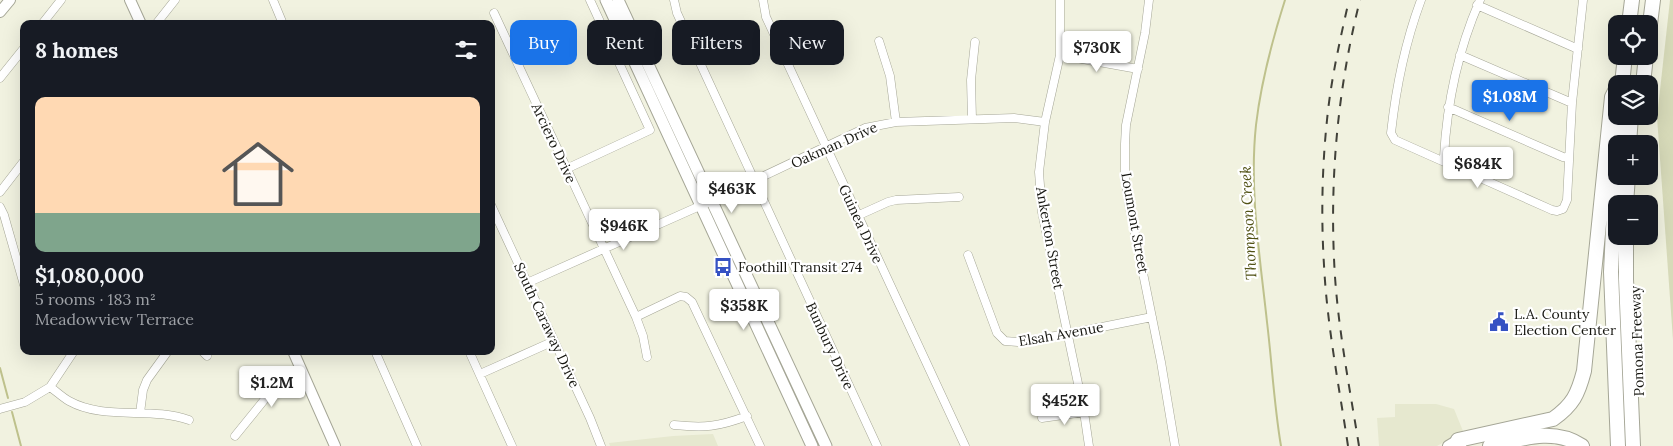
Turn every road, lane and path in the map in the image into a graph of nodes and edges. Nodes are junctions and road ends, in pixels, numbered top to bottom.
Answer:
1 (10, 0) edge
2 (61, 0) edge
3 (130, 0) edge
4 (175, 0) edge
5 (273, 0) edge
6 (590, 0) edge
7 (606, 0) edge
8 (618, 0) edge
9 (674, 0) edge
10 (763, 0) edge
11 (1060, 0) edge
12 (1149, 0) edge
13 (1421, 0) edge
14 (1583, 0) edge
15 (1632, 0) edge
16 (1644, 0) edge
17 (1653, 0) edge
18 (1479, 3) edge
19 (0, 12) edge
20 (494, 13) dead end
21 (1630, 15) edge
22 (1642, 15) edge
23 (1651, 15) edge
24 (45, 20) edge
25 (139, 20) edge
26 (159, 20) edge
27 (281, 20) edge
28 (879, 41) dead end
29 (975, 42) dead end
30 (1578, 49) junction
31 (20, 53) edge
32 (1060, 55) junction
33 (1460, 55) junction
34 (1138, 69) junction
35 (0, 78) edge
36 (1572, 103) junction
37 (1448, 107) junction
38 (972, 119) junction
39 (896, 122) junction
40 (1045, 122) junction
41 (1609, 125) edge
42 (826, 147) junction
43 (1569, 158) junction
44 (1442, 161) junction
45 (20, 166) edge
46 (566, 169) junction
47 (753, 181) junction
48 (1615, 185) edge
49 (0, 192) edge
50 (959, 197) dead end
51 (706, 203) junction
52 (0, 207) edge
53 (495, 214) edge
54 (857, 216) junction
55 (1626, 245) edge
56 (1635, 245) edge
57 (604, 248) junction
58 (968, 255) dead end
59 (20, 271) edge
60 (527, 282) junction
61 (636, 316) junction
62 (1152, 317) junction
63 (1067, 334) junction
64 (554, 341) junction
65 (71, 355) edge
66 (165, 355) edge
67 (295, 355) edge
68 (377, 355) edge
69 (472, 355) edge
70 (647, 356) dead end
71 (302, 371) junction
72 (480, 374) junction
73 (50, 387) junction
74 (0, 409) edge
75 (1084, 412) junction
76 (140, 413) junction
77 (746, 416) junction
78 (1042, 418) dead end
79 (189, 420) dead end
80 (674, 425) dead end
81 (235, 436) dead end
82 (1456, 444) edge
83 (335, 446) edge
84 (417, 446) edge
85 (512, 446) edge
86 (601, 446) edge
87 (760, 446) edge
88 (812, 446) edge
89 (826, 446) edge
90 (876, 446) edge
91 (965, 446) edge
92 (1089, 446) edge
93 (1175, 446) edge
94 (1490, 446) edge
95 (1582, 446) edge
96 (1618, 446) edge
97 (1633, 446) edge
98 (1640, 446) edge

1 - 19 street
2 - 24 street
3 - 25 street
4 - 26 street
5 - 27 street
6 - 46 street
7 - 51 main road
8 - 51 main road
9 - 47 street, Bunbury Drive
10 - 42 street, Guinea Drive
11 - 32 street, Ankerton Street
12 - 34 street, Loumont Street
13 - 44 street
14 - 30 street
15 - 21 highway
16 - 22 highway
17 - 23 highway
18 - 30 street
18 - 33 street
20 - 46 street, Arciero Drive
28 - 39 street
29 - 38 street
30 - 36 street
31 - 35 street
32 - 34 street
32 - 40 street, Ankerton Street
33 - 36 street
33 - 37 street
34 - 62 street, Loumont Street
36 - 43 street
37 - 43 street
37 - 44 street
38 - 39 street, Oakman Drive
38 - 40 street, Oakman Drive
39 - 42 street, Oakman Drive
40 - 63 street, Ankerton Street
41 - 82 highway
42 - 47 street, Oakman Drive
42 - 54 street, Guinea Drive
43 - 44 street
45 - 49 street
46 - 57 street, Arciero Drive
47 - 51 street, Oakman Drive
47 - 90 street, Bunbury Drive
48 - 96 highway, Pomona Freeway
50 - 54 street
51 - 57 street, Oakman Drive
51 - 88 main road
51 - 89 main road
52 - 59 street
53 - 60 street, South Caraway Drive
54 - 91 street, Guinea Drive
55 - 97 highway
56 - 98 highway, Pomona Freeway
57 - 60 street, Oakman Drive
57 - 61 street, Arciero Drive
58 - 63 street, Elsah Avenue
60 - 64 street, South Caraway Drive
61 - 70 street, Arciero Drive
61 - 77 street
62 - 63 street, Elsah Avenue
62 - 93 street, Loumont Street
63 - 75 street, Ankerton Street
64 - 72 street
64 - 86 street, South Caraway Drive
65 - 73 street
66 - 76 street
67 - 71 street
68 - 84 street
69 - 72 street
71 - 81 street
71 - 83 street
72 - 85 street
73 - 74 street
73 - 76 street
75 - 78 street
75 - 92 street, Ankerton Street
76 - 79 street
77 - 80 street
77 - 87 street
94 - 95 highway

